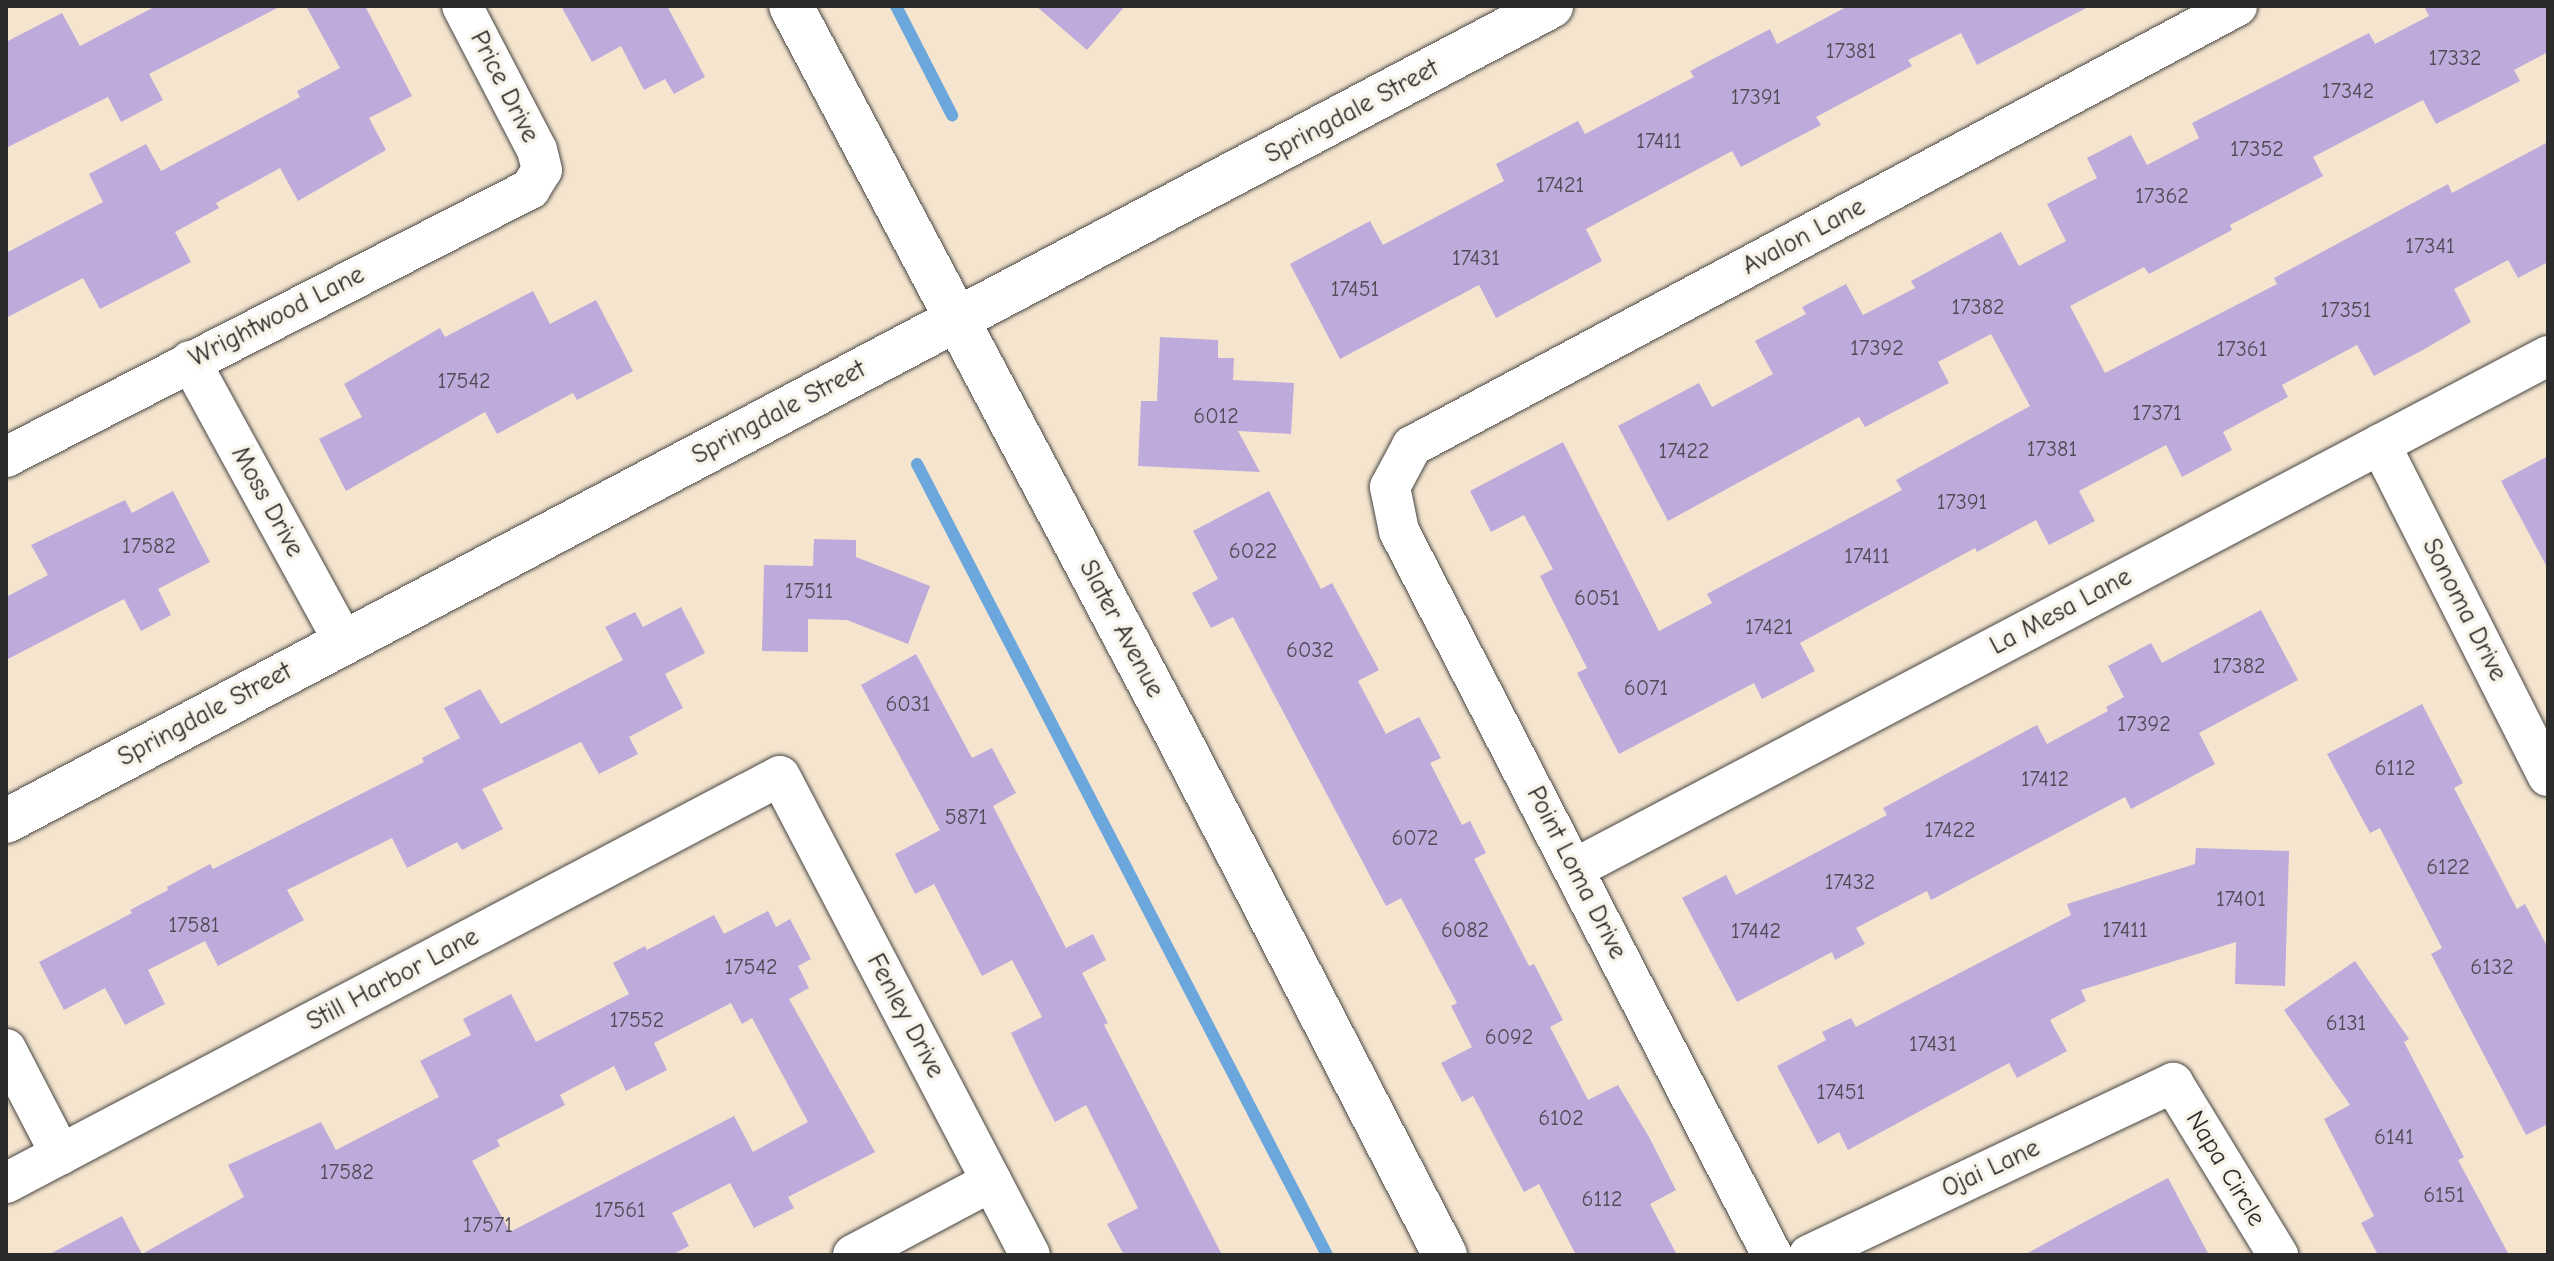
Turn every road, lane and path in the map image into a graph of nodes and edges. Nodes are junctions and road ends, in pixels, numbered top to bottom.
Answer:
1 (462, 6) edge
2 (791, 6) edge
3 (1551, 6) edge
4 (2237, 6) edge
5 (542, 170) joint
6 (956, 319) junction
7 (2548, 356) edge
8 (190, 361) junction
9 (2380, 444) junction
10 (6, 457) edge
11 (1390, 487) joint
12 (344, 642) junction
13 (780, 776) joint
14 (2548, 776) edge
15 (6, 821) edge
16 (1574, 869) junction
17 (6, 1049) edge
18 (2173, 1083) joint
19 (61, 1155) junction
20 (992, 1181) junction
21 (6, 1183) edge
22 (853, 1255) edge
23 (1030, 1255) edge
24 (1445, 1255) edge
25 (1772, 1255) edge
26 (1809, 1255) edge
27 (2278, 1255) edge

1 - 5 street, Price Drive
2 - 6 street, Slater Avenue
3 - 6 street, Springdale Street
4 - 11 street, Avalon Lane
5 - 8 street, Wrightwood Lane
6 - 12 street, Springdale Street
6 - 24 street, Slater Avenue
7 - 9 street, La Mesa Lane
8 - 10 street, Wrightwood Lane
8 - 12 street, Moss Drive
9 - 14 street, Sonoma Drive
9 - 16 street, La Mesa Lane
11 - 16 street, Point Loma Drive
12 - 15 street, Springdale Street
13 - 19 street, Still Harbor Lane
13 - 20 street, Fenley Drive
16 - 25 street, Point Loma Drive
17 - 19 street
18 - 26 street, Ojai Lane
18 - 27 street, Napa Circle
19 - 21 street, Still Harbor Lane
20 - 22 street
20 - 23 street, Fenley Drive

